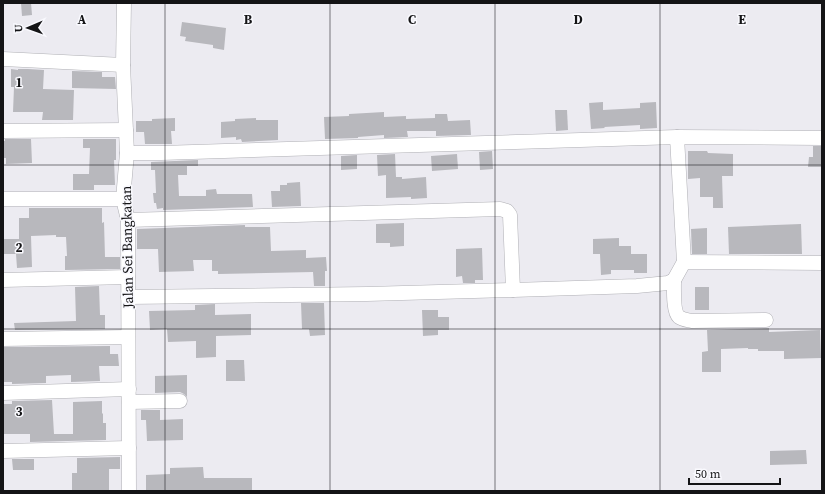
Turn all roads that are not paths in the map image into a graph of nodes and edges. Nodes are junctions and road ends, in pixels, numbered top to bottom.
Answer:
1 (124, 3) edge
2 (3, 59) edge
3 (123, 65) junction
4 (126, 130) junction
5 (3, 131) edge
6 (677, 137) junction
7 (822, 138) edge
8 (127, 153) junction
9 (3, 199) edge
10 (123, 199) junction
11 (128, 220) junction
12 (684, 262) junction
13 (822, 263) edge
14 (128, 277) junction
15 (3, 280) edge
16 (674, 280) junction
17 (513, 290) junction
18 (128, 297) junction
19 (766, 320) dead end
20 (128, 337) junction
21 (3, 339) edge
22 (3, 393) edge
23 (129, 395) junction
24 (180, 401) dead end
25 (129, 448) junction
26 (3, 451) edge
27 (129, 491) edge

1 - 3 street, Jalan Sei Bangkatan
2 - 3 street
3 - 4 street, Jalan Sei Bangkatan
4 - 5 street
4 - 8 street, Jalan Sei Bangkatan
6 - 7 street
6 - 8 street
6 - 12 street
8 - 10 street, Jalan Sei Bangkatan
9 - 10 street
10 - 11 street, Jalan Sei Bangkatan
11 - 14 street, Jalan Sei Bangkatan
11 - 17 street
12 - 13 street
12 - 16 street
14 - 15 street
14 - 18 street, Jalan Sei Bangkatan
16 - 17 street
16 - 19 street
17 - 18 street
18 - 20 street, Jalan Sei Bangkatan
20 - 21 street
20 - 23 street, Jalan Sei Bangkatan
22 - 23 street
23 - 24 street
23 - 25 street, Jalan Sei Bangkatan
25 - 26 street
25 - 27 street, Jalan Sei Bangkatan

